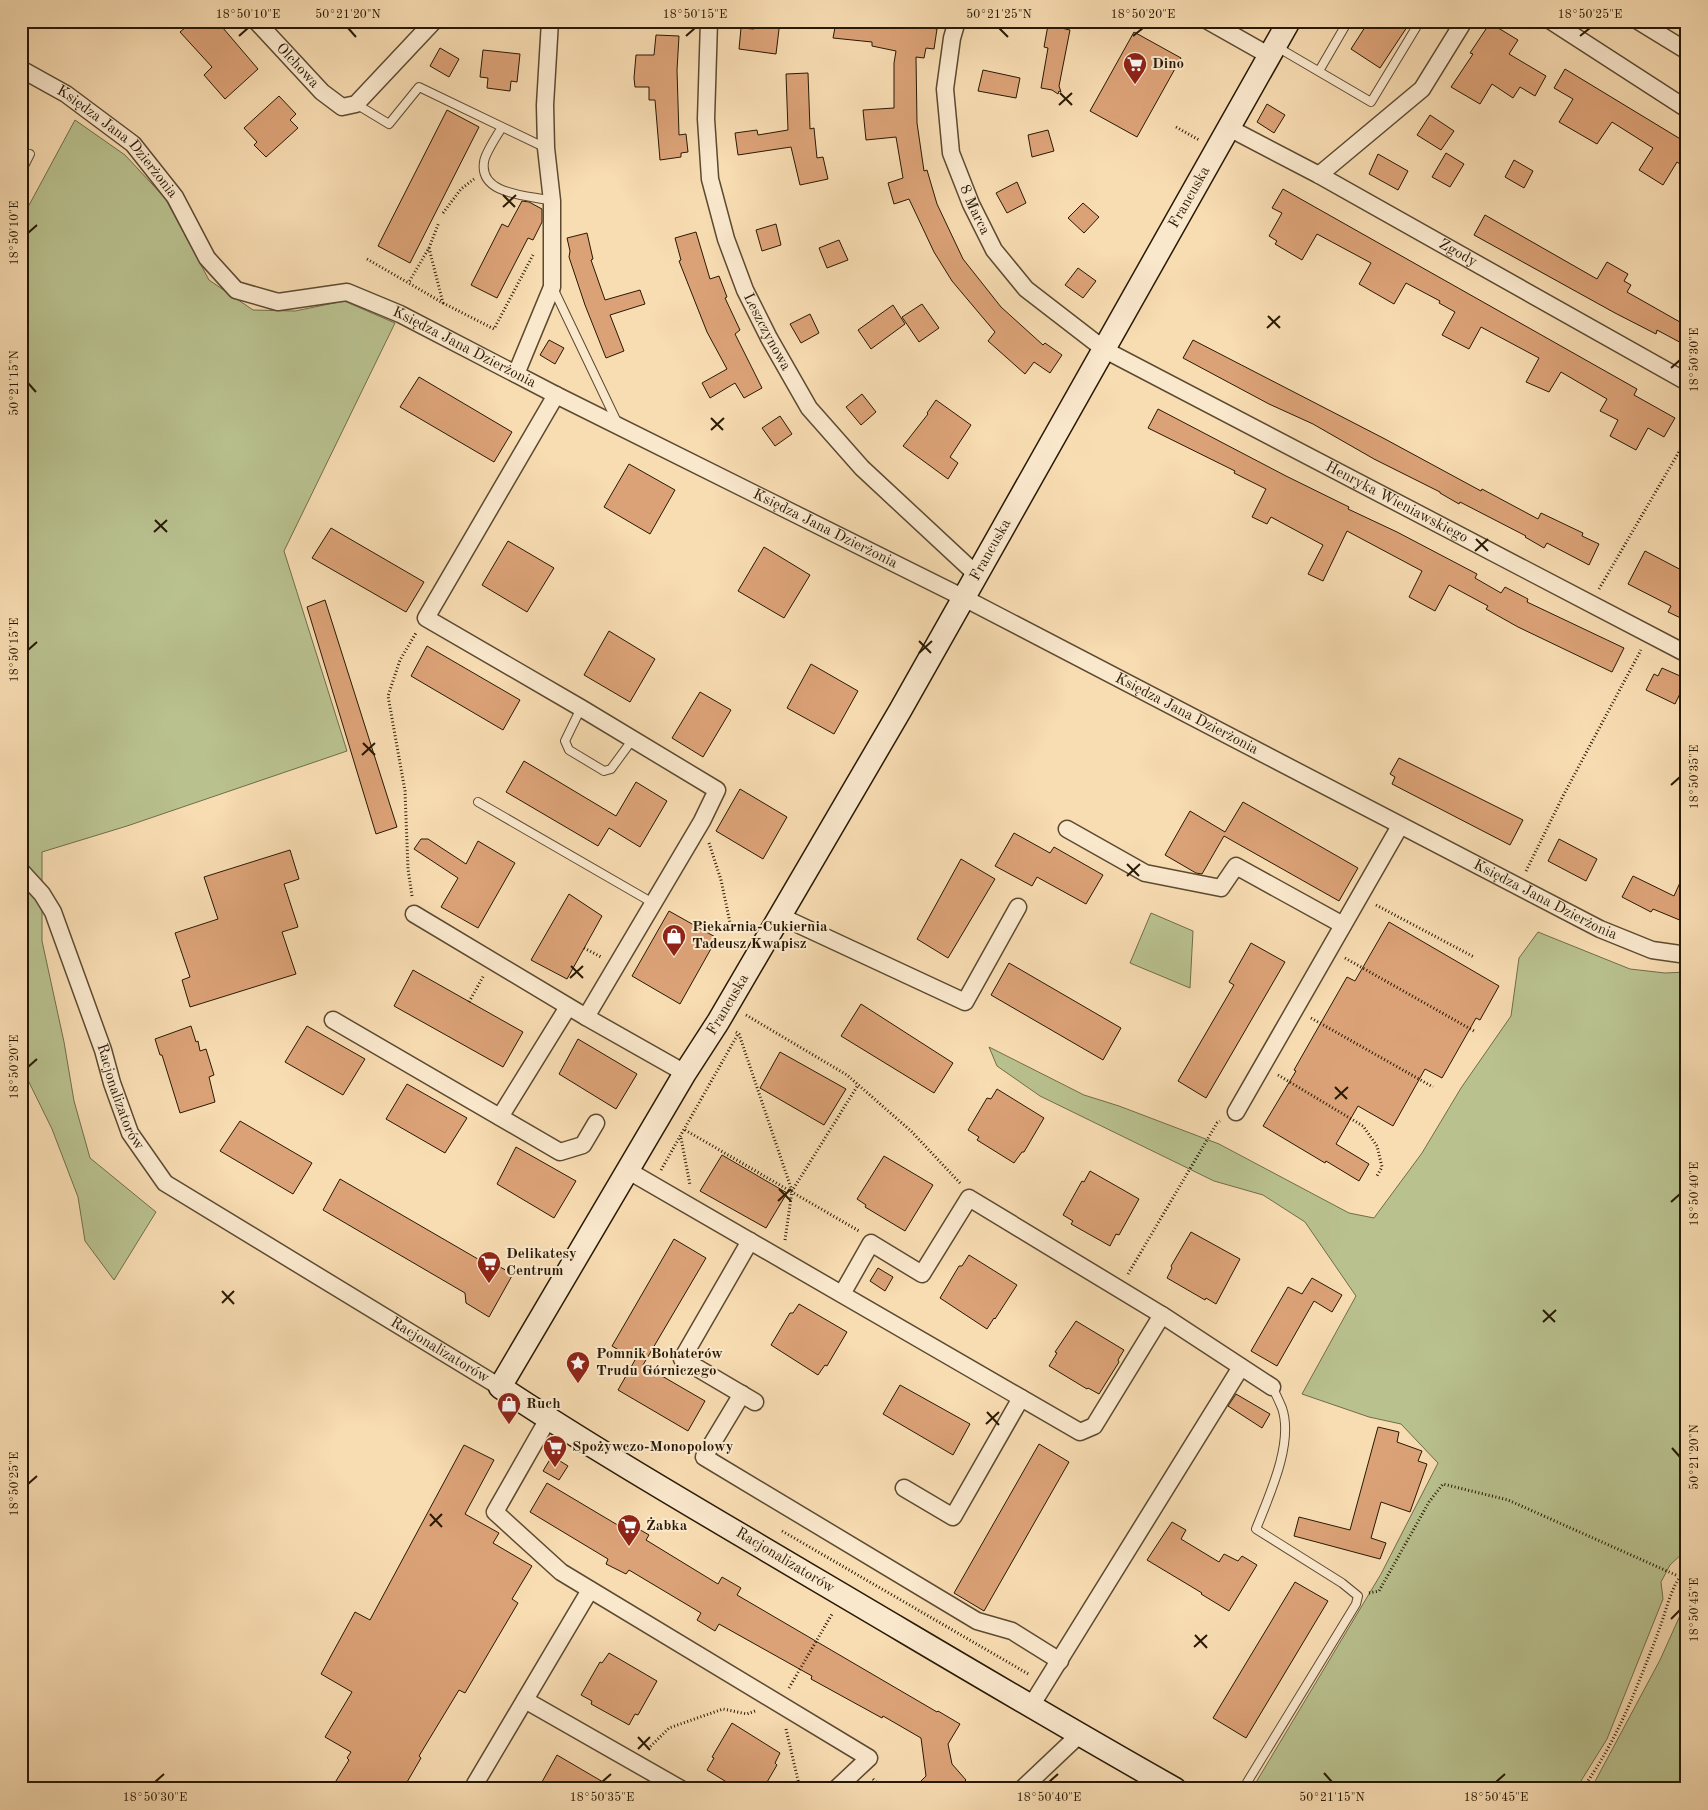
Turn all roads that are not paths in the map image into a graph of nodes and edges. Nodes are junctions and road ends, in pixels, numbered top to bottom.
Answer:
1 (256, 21) edge
2 (434, 21) edge
3 (550, 21) edge
4 (709, 21) edge
5 (958, 21) edge
6 (1208, 21) edge
7 (1290, 21) edge
8 (1348, 21) edge
9 (1420, 21) edge
10 (1464, 21) edge
11 (1551, 21) edge
12 (1638, 21) edge
13 (1273, 51) junction
14 (1687, 51) edge
15 (21, 69) edge
16 (1319, 71) junction
17 (349, 106) junction
18 (1687, 109) edge
19 (502, 127) junction
20 (1229, 128) junction
21 (546, 148) junction
22 (30, 154) dead end
23 (21, 172) edge
24 (1319, 175) junction
25 (552, 201) junction
26 (552, 286) junction
27 (1105, 350) junction
28 (516, 374) junction
29 (1687, 382) edge
30 (556, 395) junction
31 (620, 427) junction
32 (977, 575) junction
33 (964, 598) junction
34 (1687, 654) edge
35 (581, 708) junction
36 (633, 739) junction
37 (478, 802) dead end
38 (1400, 826) junction
39 (1067, 829) dead end
40 (21, 871) edge
41 (653, 903) junction
42 (1018, 908) dead end
43 (414, 914) road end
44 (780, 916) junction
45 (1344, 925) junction
46 (1687, 955) edge
47 (568, 1007) junction
48 (586, 1017) junction
49 (333, 1020) dead end
50 (684, 1073) junction
51 (1236, 1112) road end
52 (500, 1117) junction
53 (596, 1123) dead end
54 (628, 1170) junction
55 (750, 1241) junction
56 (842, 1294) junction
57 (1162, 1315) junction
58 (1241, 1367) junction
59 (500, 1387) junction
60 (1272, 1387) joint
61 (1020, 1398) junction
62 (548, 1419) junction
63 (904, 1488) dead end
64 (590, 1590) junction
65 (1060, 1661) junction
66 (525, 1700) junction
67 (1031, 1706) junction
68 (1079, 1735) junction
69 (475, 1789) edge
70 (681, 1789) edge
71 (836, 1789) edge
72 (1022, 1789) edge
73 (1174, 1789) edge
74 (1243, 1789) edge

1 - 17 street, Olchowa
2 - 17 street
3 - 21 street
4 - 32 street, Leszczynowa
5 - 27 street, 8 Marca
6 - 13 street
7 - 13 street, Francuska
8 - 16 lane
9 - 16 lane
10 - 24 street
11 - 18 street
12 - 14 street
13 - 16 lane
13 - 20 street, Francuska
15 - 28 street, Księdza Jana Dzierżonia
17 - 19 lane
19 - 21 lane
19 - 25 lane
20 - 24 street, Zgody
20 - 27 street, Francuska
21 - 25 street
22 - 23 lane
24 - 29 street, Zgody
25 - 26 street
26 - 28 street
26 - 31 lane
27 - 32 street, Francuska
27 - 34 street, Henryka Wieniawskiego
28 - 30 street, Księdza Jana Dzierżonia
30 - 31 street, Księdza Jana Dzierżonia
30 - 35 street
31 - 33 street, Księdza Jana Dzierżonia
32 - 33 street, Francuska
33 - 38 street, Księdza Jana Dzierżonia
33 - 44 street, Francuska
35 - 36 street
35 - 36 lane
36 - 41 street
37 - 41 lane
38 - 45 street
38 - 46 street, Księdza Jana Dzierżonia
39 - 45 street
40 - 59 street, Racjonalizatorów
41 - 48 street
42 - 44 street
43 - 47 street
44 - 50 street, Francuska
45 - 51 street
47 - 48 street
47 - 52 street
48 - 50 street
49 - 52 street
50 - 54 street, Francuska
52 - 53 street
54 - 55 street
54 - 59 street, Francuska
55 - 56 street
55 - 65 street
56 - 57 street
56 - 61 street
57 - 58 street
57 - 61 street
58 - 60 street
58 - 65 street
59 - 62 street, Racjonalizatorów
60 - 74 lane
61 - 63 street
62 - 64 street
62 - 67 street, Racjonalizatorów
64 - 66 street
64 - 71 street
65 - 67 street
66 - 69 street
66 - 70 street
67 - 68 street, Racjonalizatorów
68 - 72 street
68 - 73 street, Racjonalizatorów

